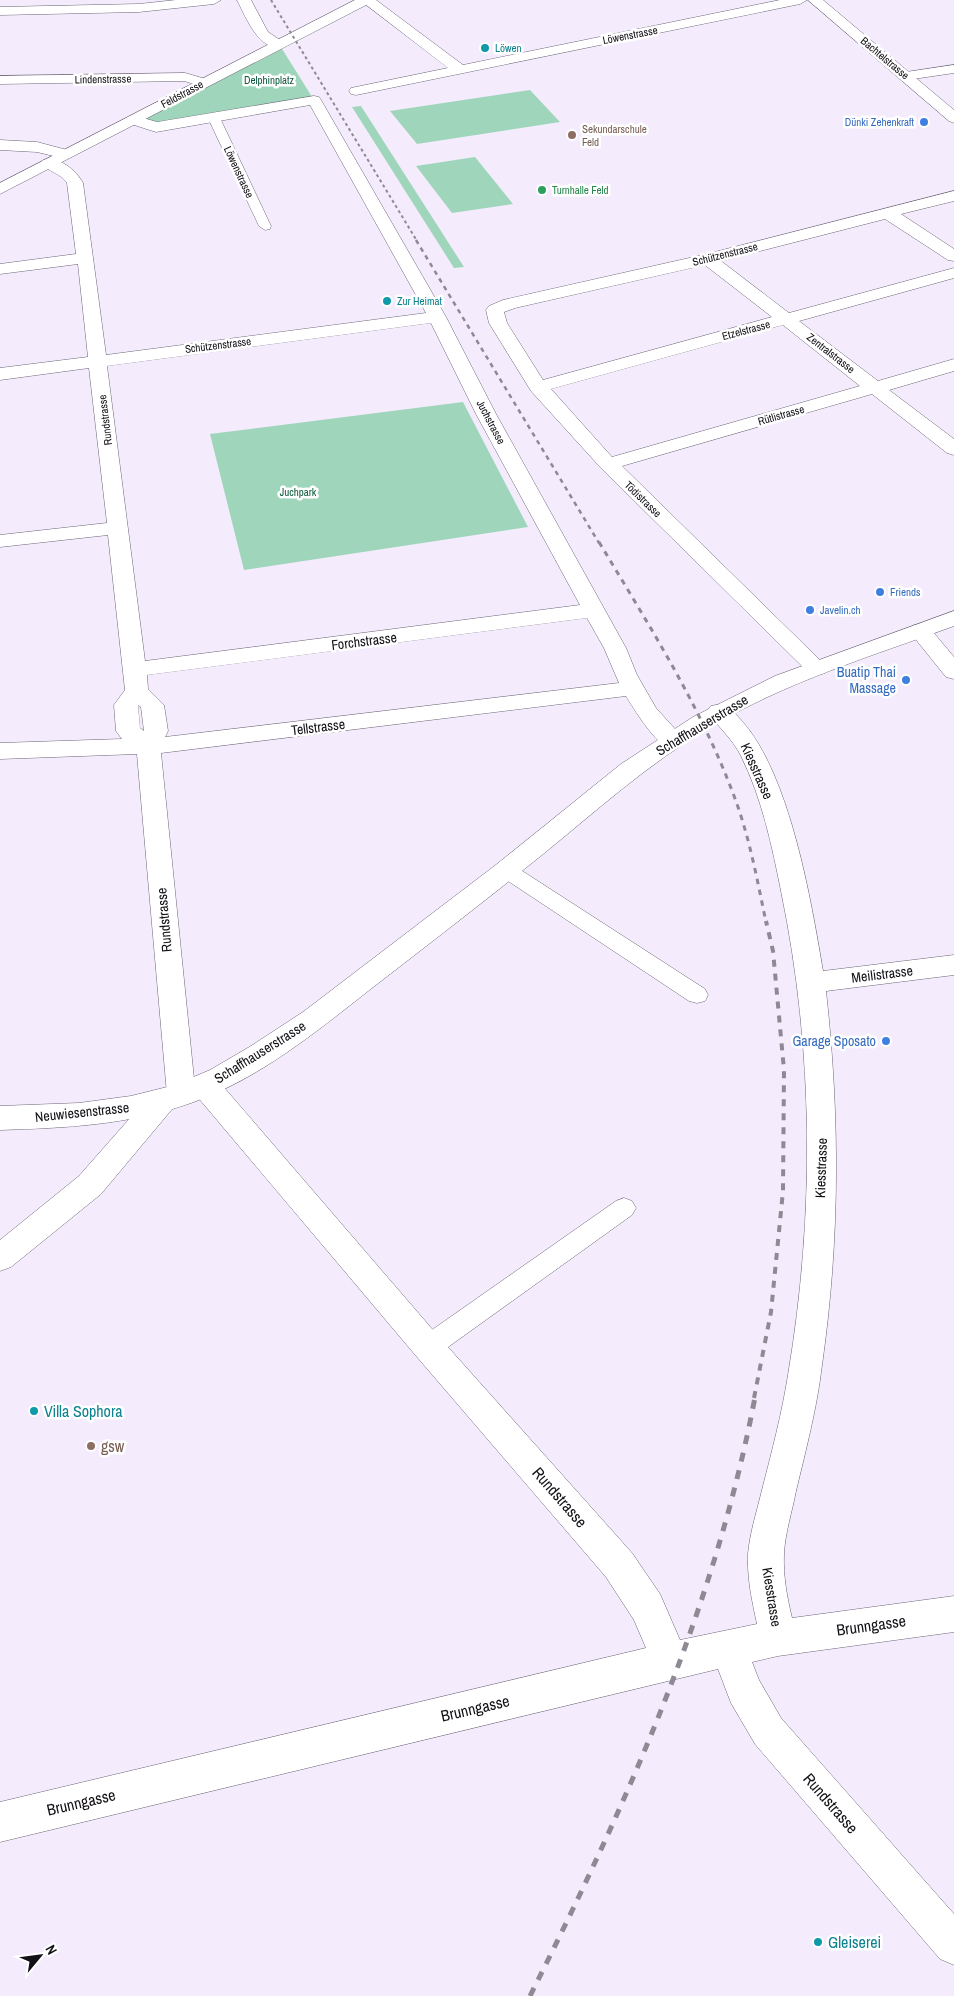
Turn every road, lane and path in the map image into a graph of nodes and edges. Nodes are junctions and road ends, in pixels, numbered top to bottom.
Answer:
1 (214, 0) edge
2 (244, 0) edge
3 (366, 0) edge
4 (800, 0) edge
5 (815, 0) edge
6 (0, 11) edge
7 (279, 44) junction
8 (459, 69) junction
9 (954, 69) edge
10 (906, 76) junction
11 (0, 80) edge
12 (204, 83) junction
13 (356, 91) dead end
14 (214, 118) junction
15 (954, 118) edge
16 (133, 120) junction
17 (0, 145) edge
18 (57, 159) junction
19 (0, 189) edge
20 (954, 196) edge
21 (888, 213) junction
22 (265, 226) dead end
23 (954, 256) edge
24 (85, 258) junction
25 (708, 259) junction
26 (0, 269) edge
27 (954, 273) edge
28 (495, 310) joint
29 (437, 317) junction
30 (787, 319) junction
31 (98, 361) junction
32 (954, 365) edge
33 (0, 374) edge
34 (538, 387) junction
35 (876, 388) junction
36 (954, 449) edge
37 (608, 464) junction
38 (118, 528) junction
39 (0, 541) edge
40 (594, 610) junction
41 (954, 618) edge
42 (920, 630) junction
43 (817, 668) junction
44 (954, 672) edge
45 (136, 680) junction
46 (634, 688) junction
47 (719, 711) junction
48 (673, 740) junction
49 (148, 746) junction
50 (0, 751) edge
51 (506, 870) junction
52 (954, 966) edge
53 (811, 983) junction
54 (697, 995) dead end
55 (183, 1093) junction
56 (0, 1118) edge
57 (624, 1208) dead end
58 (0, 1258) edge
59 (428, 1347) junction
60 (954, 1614) edge
61 (778, 1638) junction
62 (729, 1648) junction
63 (670, 1661) junction
64 (0, 1822) edge
65 (954, 1945) edge

1 - 6 street
2 - 7 street
3 - 7 street, Feldstrasse
3 - 8 street
4 - 8 street, Löwenstrasse
5 - 10 street, Bachtelstrasse
7 - 12 street, Feldstrasse
8 - 13 street, Löwenstrasse
9 - 10 street
10 - 15 street, Bachtelstrasse
11 - 12 street, Lindenstrasse
12 - 16 street, Feldstrasse
14 - 16 street
14 - 22 lane, Löwenstrasse
14 - 29 street, Juchstrasse
16 - 18 street, Feldstrasse
17 - 18 street, Rundstrasse
18 - 19 street, Feldstrasse
18 - 24 street, Rundstrasse
20 - 21 street, Schützenstrasse
21 - 23 street
21 - 25 street, Schützenstrasse
24 - 26 street
24 - 31 street, Rundstrasse
25 - 28 street, Schützenstrasse
25 - 30 street, Zentralstrasse
27 - 30 street, Etzelstrasse
28 - 34 street, Tödistrasse
29 - 31 street, Schützenstrasse
29 - 40 street, Juchstrasse
30 - 34 street, Etzelstrasse
30 - 35 street, Zentralstrasse
31 - 33 street, Schützenstrasse
31 - 38 street, Rundstrasse
32 - 35 street, Rütlistrasse
34 - 37 street, Tödistrasse
35 - 36 street, Zentralstrasse
35 - 37 street, Rütlistrasse
37 - 43 street, Tödistrasse
38 - 39 street
38 - 45 street, Rundstrasse
40 - 45 street, Forchstrasse
40 - 46 street, Juchstrasse
41 - 42 street, Schaffhauserstrasse
42 - 43 street, Schaffhauserstrasse
42 - 44 street
43 - 47 street, Schaffhauserstrasse
45 - 49 street
46 - 48 street, Juchstrasse
46 - 49 street, Tellstrasse
47 - 48 street, Schaffhauserstrasse
47 - 53 street, Kiesstrasse
48 - 51 street, Schaffhauserstrasse
49 - 50 street, Tellstrasse
49 - 55 street, Rundstrasse
51 - 54 lane
51 - 55 street, Schaffhauserstrasse
52 - 53 street, Meilistrasse
53 - 61 street, Kiesstrasse
55 - 56 street, Neuwiesenstrasse
55 - 58 street, Schaffhauserstrasse
55 - 59 street, Rundstrasse
57 - 59 lane
59 - 63 street, Rundstrasse
60 - 61 street, Brunngasse
61 - 62 street, Brunngasse
62 - 63 street, Brunngasse
62 - 65 street, Rundstrasse
63 - 64 street, Brunngasse

